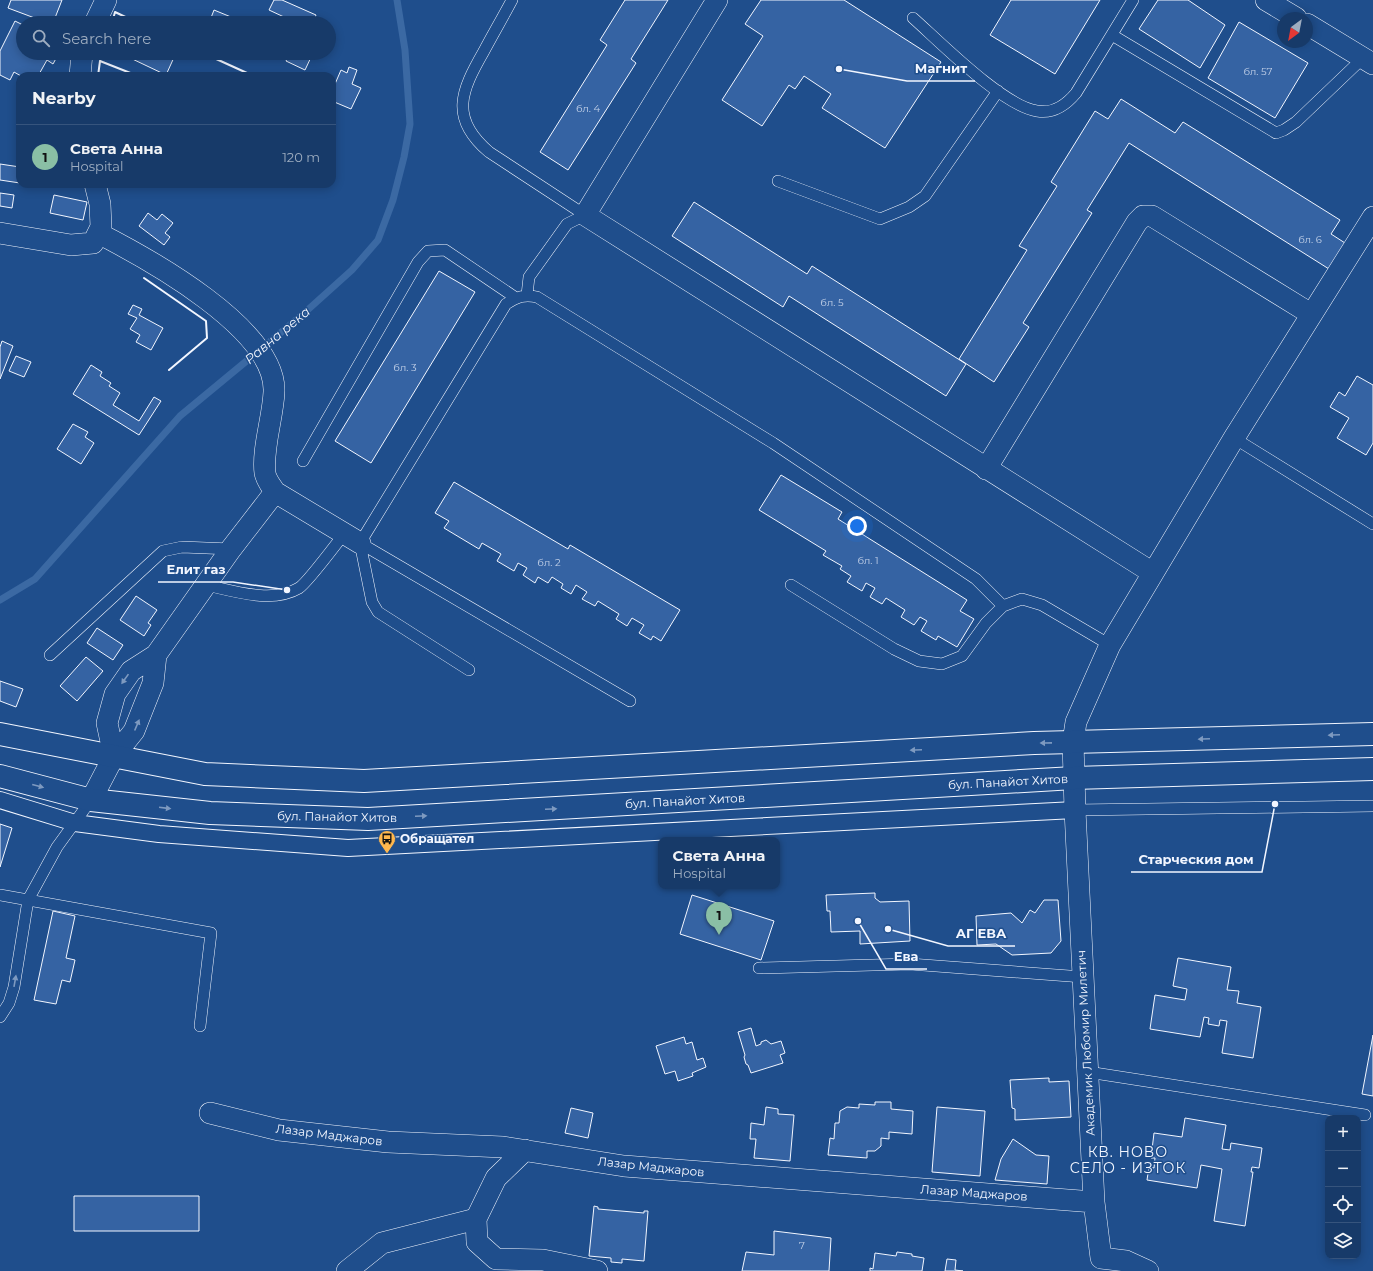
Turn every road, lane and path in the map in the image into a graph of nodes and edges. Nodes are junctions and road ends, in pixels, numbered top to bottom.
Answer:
1 (106, 0) edge
2 (512, 0) edge
3 (717, 0) edge
4 (1133, 0) edge
5 (1266, 0) edge
6 (1286, 12) edge
7 (98, 16) edge
8 (913, 18) dead end
9 (1313, 28) edge
10 (1112, 35) junction
11 (81, 60) edge
12 (1368, 61) edge
13 (80, 72) edge
14 (998, 91) junction
15 (778, 181) dead end
16 (96, 188) edge
17 (585, 215) junction
18 (1373, 217) edge
19 (0, 233) edge
20 (98, 233) junction
21 (522, 296) junction
22 (1311, 314) junction
23 (1234, 438) junction
24 (302, 461) dead end
25 (986, 470) junction
26 (275, 492) junction
27 (1373, 524) edge
28 (352, 538) junction
29 (231, 549) junction
30 (1153, 573) junction
31 (206, 585) junction
32 (791, 586) dead end
33 (1003, 606) junction
34 (1110, 645) junction
35 (50, 655) dead end
36 (156, 655) junction
37 (469, 670) dead end
38 (630, 701) dead end
39 (0, 734) edge
40 (1373, 734) edge
41 (1073, 742) junction
42 (114, 756) junction
43 (1373, 769) edge
44 (0, 776) edge
45 (1074, 778) junction
46 (0, 800) edge
47 (91, 800) junction
48 (1373, 806) edge
49 (1075, 810) junction
50 (75, 823) junction
51 (0, 895) edge
52 (28, 900) junction
53 (759, 968) dead end
54 (1083, 977) junction
55 (0, 1017) edge
56 (200, 1026) dead end
57 (1088, 1072) junction
58 (210, 1113) dead end
59 (1365, 1115) dead end
60 (524, 1150) junction
61 (1094, 1202) junction
62 (476, 1219) junction
63 (1102, 1265) edge
64 (347, 1271) edge
65 (597, 1271) edge
66 (1148, 1271) edge

1 - 7 street
2 - 17 lane
3 - 17 street
4 - 10 lane
5 - 6 street
8 - 14 lane
9 - 12 street
10 - 12 lane
10 - 14 lane
11 - 13 street
14 - 15 lane
16 - 20 street
17 - 21 lane
17 - 25 street
18 - 22 street, Академик Любомир Милетич
19 - 20 street
20 - 26 street
21 - 24 lane
21 - 28 lane
21 - 33 lane
22 - 23 street, Академик Любомир Милетич
22 - 25 street
23 - 27 lane
23 - 30 street, Академик Любомир Милетич
25 - 30 street
26 - 28 street
26 - 29 street
28 - 31 lane
28 - 37 lane
28 - 38 lane
29 - 31 street
29 - 35 lane
30 - 34 street, Академик Любомир Милетич
31 - 36 street
32 - 33 lane
33 - 34 lane
34 - 41 street, Академик Любомир Милетич
42 -> 36 street
36 -> 42 street
39 - 42 street
40 -> 41 street
41 -> 42 street
41 - 45 street, Академик Любомир Милетич
42 - 47 street
43 - 45 street, бул. Панайот Хитов
44 -> 47 street, бул. Панайот Хитов
47 -> 45 street, бул. Панайот Хитов
45 - 49 street, Академик Любомир Милетич
46 - 50 street
47 - 50 lane
48 - 49 lane
49 - 50 street
49 - 54 street, Академик Любомир Милетич
50 - 52 lane
51 - 52 lane
55 -> 52 lane
52 - 56 lane
53 - 54 lane
54 - 57 street, Академик Любомир Милетич
57 - 59 lane
57 - 61 street, Академик Любомир Милетич
58 - 60 street, Лазар Маджаров
60 - 61 street, Лазар Маджаров
60 - 62 street
61 - 63 street, Академик Любомир Милетич
62 - 64 street
62 - 65 street
63 - 66 street, Академик Любомир Милетич

